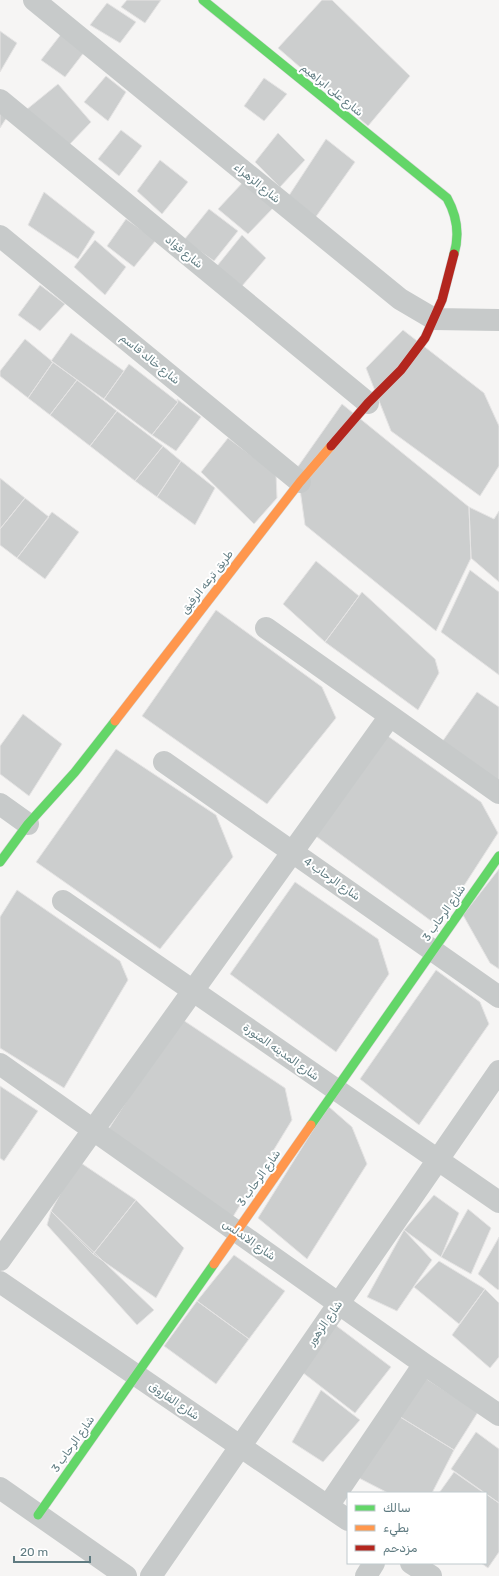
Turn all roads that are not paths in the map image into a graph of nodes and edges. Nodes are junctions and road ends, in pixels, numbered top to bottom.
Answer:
1 (34, 0) edge
2 (203, 0) edge
3 (0, 100) edge
4 (446, 198) joint
5 (0, 236) edge
6 (434, 319) junction
7 (499, 320) edge
8 (368, 403) junction
9 (300, 482) junction
10 (266, 628) dead end
11 (390, 716) junction
12 (164, 762) dead end
13 (499, 793) edge
14 (0, 804) edge
15 (28, 824) junction
16 (293, 852) junction
17 (499, 856) edge
18 (0, 862) edge
19 (63, 901) dead end
20 (433, 950) junction
21 (193, 991) junction
22 (499, 997) edge
23 (0, 1064) edge
24 (499, 1071) edge
25 (335, 1090) junction
26 (94, 1130) junction
27 (437, 1160) junction
28 (499, 1202) edge
29 (236, 1231) junction
30 (0, 1260) edge
31 (0, 1282) edge
32 (339, 1304) junction
33 (424, 1364) junction
34 (136, 1375) junction
35 (499, 1415) edge
36 (241, 1446) junction
37 (0, 1488) edge
38 (328, 1506) junction
39 (38, 1514) junction
40 (347, 1519) edge
41 (373, 1564) edge
42 (413, 1564) edge
43 (126, 1576) edge
44 (151, 1576) edge
45 (366, 1576) edge
46 (431, 1576) edge

1 - 6 street, شارع الزهراء
2 - 4 street, شارع على ابراهيم
3 - 8 street, شارع فؤاد
4 - 6 street, طريق ترعه الرفيق
5 - 9 street, شارع خالد قاسم
6 - 7 street, شارع الزهراء
6 - 8 street, طريق ترعه الرفيق
8 - 9 street, طريق ترعه الرفيق
9 - 15 street, طريق ترعه الرفيق
10 - 11 street
11 - 13 street
11 - 16 street
12 - 16 street, شارع الرحاب 4
14 - 15 street
15 - 18 street, طريق ترعه الرفيق
16 - 20 street, شارع الرحاب 4
16 - 21 street
17 - 20 street, شارع الرحاب 3
19 - 21 street, شارع المدينه المنورة
20 - 22 street, شارع الرحاب 4
20 - 25 street, شارع الرحاب 3
21 - 25 street, شارع المدينه المنورة
21 - 26 street
23 - 26 street, شارع الاندلس
24 - 27 street, شارع الزهور
25 - 27 street, شارع المدينه المنورة
25 - 29 street, شارع الرحاب 3
26 - 29 street, شارع الاندلس
26 - 30 street
27 - 28 street, شارع المدينه المنورة
27 - 32 street, شارع الزهور
29 - 32 street, شارع الاندلس
29 - 34 street, شارع الرحاب 3
31 - 34 street, شارع الفاروق
32 - 33 street, شارع الاندلس
32 - 36 street, شارع الزهور
33 - 35 street, شارع الاندلس
33 - 38 street
34 - 36 street, شارع الفاروق
34 - 39 street, شارع الرحاب 3
36 - 38 street, شارع الفاروق
36 - 44 street, شارع الزهور
37 - 39 street
38 - 40 street, شارع الفاروق
39 - 43 street
41 - 45 street
42 - 46 street

